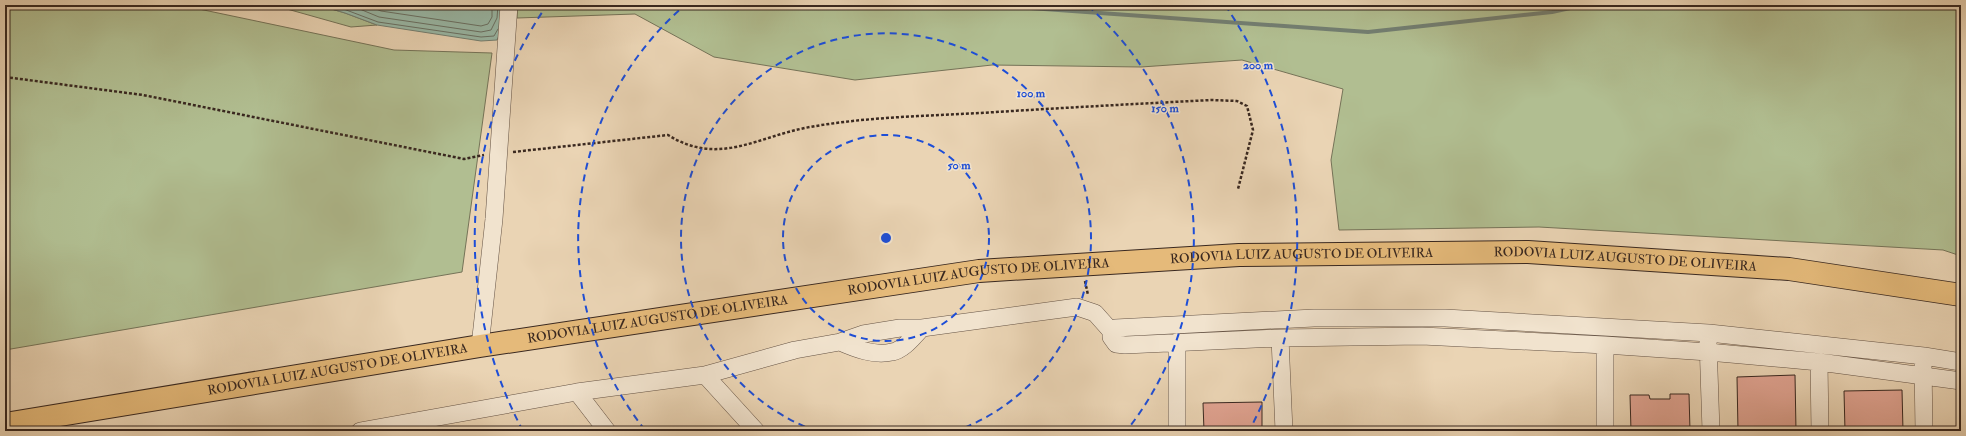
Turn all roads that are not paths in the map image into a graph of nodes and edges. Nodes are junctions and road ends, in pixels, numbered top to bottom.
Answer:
1 (509, 5) edge
2 (1961, 295) edge
3 (922, 328) junction
4 (1111, 332) junction
5 (1709, 333) junction
6 (1280, 338) junction
7 (840, 342) junction
8 (1177, 342) junction
9 (1605, 345) junction
10 (480, 346) junction
11 (1708, 352) junction
12 (1924, 356) junction
13 (1819, 362) junction
14 (1961, 362) edge
15 (706, 375) junction
16 (1923, 375) junction
17 (1961, 381) edge
18 (577, 392) junction
19 (5, 424) edge
20 (420, 426) edge
21 (360, 431) edge
22 (607, 431) edge
23 (756, 431) edge
24 (1177, 431) edge
25 (1284, 431) edge
26 (1605, 431) edge
27 (1711, 431) edge
28 (1820, 431) edge
29 (1924, 431) edge

1 - 10 street
2 - 10 highway, RODOVIA LUIZ AUGUSTO DE OLIVEIRA
3 - 4 street
3 - 7 street
3 - 7 street
4 - 5 street
4 - 8 street
5 - 11 street
5 - 12 street
6 - 8 street
6 - 9 street
6 - 25 street
7 - 15 street
8 - 24 street
9 - 11 street
9 - 26 street
10 - 19 highway, RODOVIA LUIZ AUGUSTO DE OLIVEIRA
11 - 13 street
11 - 27 street
12 - 14 street
12 - 16 street
13 - 16 street
13 - 28 street
15 - 18 street
15 - 23 street
16 - 17 street
16 - 29 street
18 - 20 street
18 - 22 street
20 - 21 street

